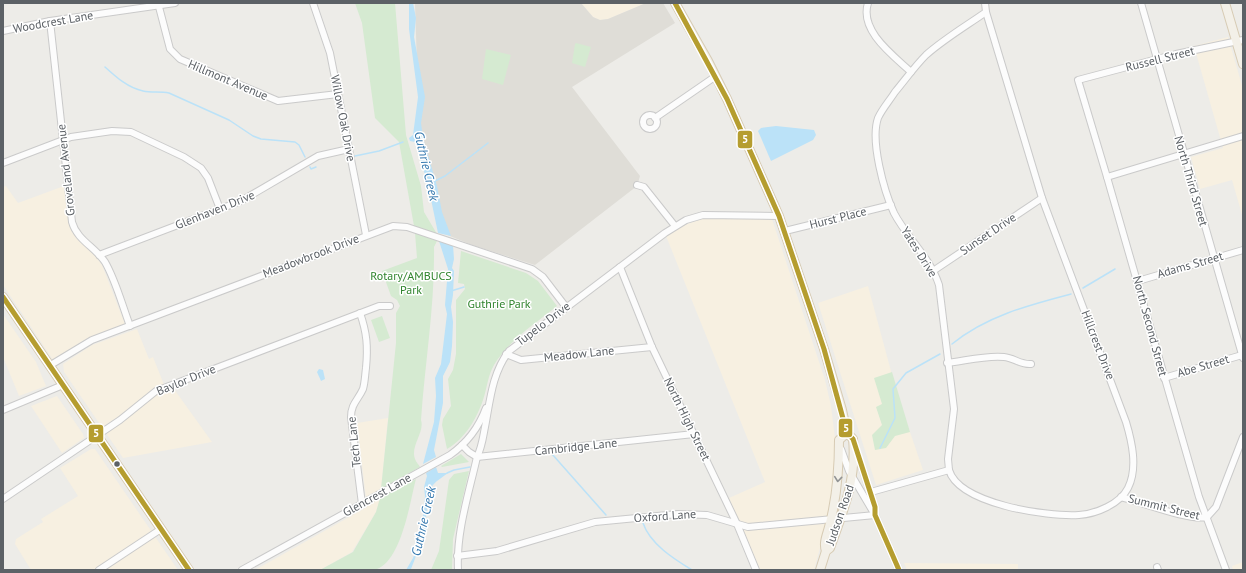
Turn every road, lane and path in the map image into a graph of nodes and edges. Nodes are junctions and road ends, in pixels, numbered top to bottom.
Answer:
1 (175, 3) edge
2 (313, 3) edge
3 (675, 3) edge
4 (868, 3) edge
5 (985, 3) edge
6 (1141, 3) edge
7 (1225, 3) edge
8 (158, 4) edge
9 (986, 12) junction
10 (50, 21) junction
11 (3, 32) edge
12 (1240, 41) edge
13 (1157, 59) junction
14 (1243, 64) edge
15 (911, 72) junction
16 (716, 76) junction
17 (1078, 80) joint
18 (338, 94) junction
19 (656, 118) dead end
20 (1243, 136) edge
21 (63, 140) junction
22 (349, 149) junction
23 (1184, 154) junction
24 (3, 163) edge
25 (1107, 177) junction
26 (637, 185) dead end
27 (1042, 198) junction
28 (891, 205) junction
29 (220, 209) junction
30 (779, 216) junction
31 (675, 226) junction
32 (785, 231) junction
33 (366, 235) junction
34 (1243, 250) edge
35 (99, 255) junction
36 (1214, 258) junction
37 (620, 267) junction
38 (933, 270) junction
39 (1138, 281) junction
40 (3, 297) edge
41 (390, 306) dead end
42 (566, 307) junction
43 (360, 313) junction
44 (130, 326) junction
45 (652, 347) junction
46 (506, 354) junction
47 (1243, 356) edge
48 (947, 363) junction
49 (1031, 364) dead end
50 (49, 366) junction
51 (1164, 378) junction
52 (63, 386) junction
53 (490, 398) junction
54 (3, 410) edge
55 (847, 433) junction
56 (694, 434) junction
57 (97, 436) junction
58 (1243, 437) edge
59 (853, 439) junction
60 (839, 440) junction
61 (462, 445) junction
62 (478, 457) junction
63 (949, 470) junction
64 (852, 478) junction
65 (871, 492) junction
66 (1122, 497) junction
67 (3, 499) edge
68 (362, 504) junction
69 (875, 515) junction
70 (1207, 517) junction
71 (841, 518) junction
72 (832, 519) junction
73 (737, 524) junction
74 (161, 529) junction
75 (826, 550) junction
76 (457, 556) junction
77 (99, 570) edge
78 (189, 570) edge
79 (242, 570) edge
80 (458, 570) edge
81 (756, 570) edge
82 (820, 570) edge
83 (899, 570) edge
84 (1226, 570) edge

1 - 8 street, Woodcrest Lane
2 - 18 street, Willow Oak Drive
3 - 16 main road
4 - 15 street
5 - 9 street
6 - 13 street, North Third Street
7 - 12 main road
8 - 10 street, Woodcrest Lane
8 - 18 street, Hillmont Avenue
9 - 15 street, Yates Drive
9 - 27 street, Hillcrest Drive
10 - 11 street, Woodcrest Lane
10 - 21 street, Groveland Avenue
12 - 13 street, Russell Street
12 - 14 main road
13 - 17 street, Russell Street
13 - 23 street, North Third Street
15 - 28 street, Yates Drive
16 - 19 street
16 - 30 main road
17 - 25 street, North Second Street
18 - 22 street, Willow Oak Drive
20 - 23 street
21 - 24 street
21 - 29 street
21 - 35 street, Groveland Avenue
22 - 29 street, Glenhaven Drive
22 - 33 street, Willow Oak Drive
23 - 25 street
23 - 36 street, North Third Street
25 - 39 street, North Second Street
26 - 31 street
27 - 38 street, Sunset Drive
27 - 66 street, Hillcrest Drive
28 - 32 street, Hurst Place
28 - 38 street, Yates Drive
29 - 35 street, Glenhaven Drive
30 - 31 street, Tupelo Drive
30 - 32 main road
31 - 37 street, Tupelo Drive
32 - 55 main road
33 - 42 street, Meadowbrook Drive
33 - 44 street, Meadowbrook Drive
34 - 36 street, Adams Street
35 - 44 street, Groveland Avenue
36 - 39 street, Adams Street
36 - 47 street, North Third Street
37 - 42 street, Tupelo Drive
37 - 45 street, North High Street
38 - 48 street, Yates Drive
39 - 51 street, North Second Street
40 - 50 main road
41 - 43 street, Baylor Drive
42 - 46 street, Tupelo Drive
43 - 57 street, Baylor Drive
43 - 68 street, Tech Lane
44 - 50 street, Meadowbrook Drive
45 - 46 street, Meadow Lane
45 - 56 street, North High Street
46 - 53 street, Tupelo Drive
47 - 51 street, Abe Street
48 - 49 street
48 - 63 street, Yates Drive
50 - 52 main road
51 - 70 street, North Second Street
52 - 54 street
52 - 57 main road
53 - 61 street, Glencrest Lane
53 - 62 street, Tupelo Drive
55 - 59 main road
55 - 60 main road
56 - 62 street, Cambridge Lane
56 - 73 street, North High Street
57 - 67 street, Baylor Drive
57 - 74 main road
58 - 70 street
59 - 64 main road, Judson Road
59 - 65 street
60 - 64 street
60 -> 72 main road, Judson Road
61 - 62 street
61 - 68 street, Glencrest Lane
62 - 76 street, Tupelo Drive
63 - 65 street
63 - 66 street
64 - 69 street
64 - 71 main road, Judson Road
65 - 69 street
66 - 70 street, Summit Street
68 - 79 street, Glencrest Lane
69 - 71 street, Oxford Lane
69 - 83 street
70 - 84 street, North Second Street
71 - 72 street, Oxford Lane
71 - 75 main road, Judson Road
72 - 73 street, Oxford Lane
72 - 75 main road, Judson Road
73 - 76 street, Oxford Lane
73 - 81 street, North High Street
74 - 77 street
74 - 78 main road
75 - 82 main road, Judson Road
76 - 80 street, Tupelo Drive

